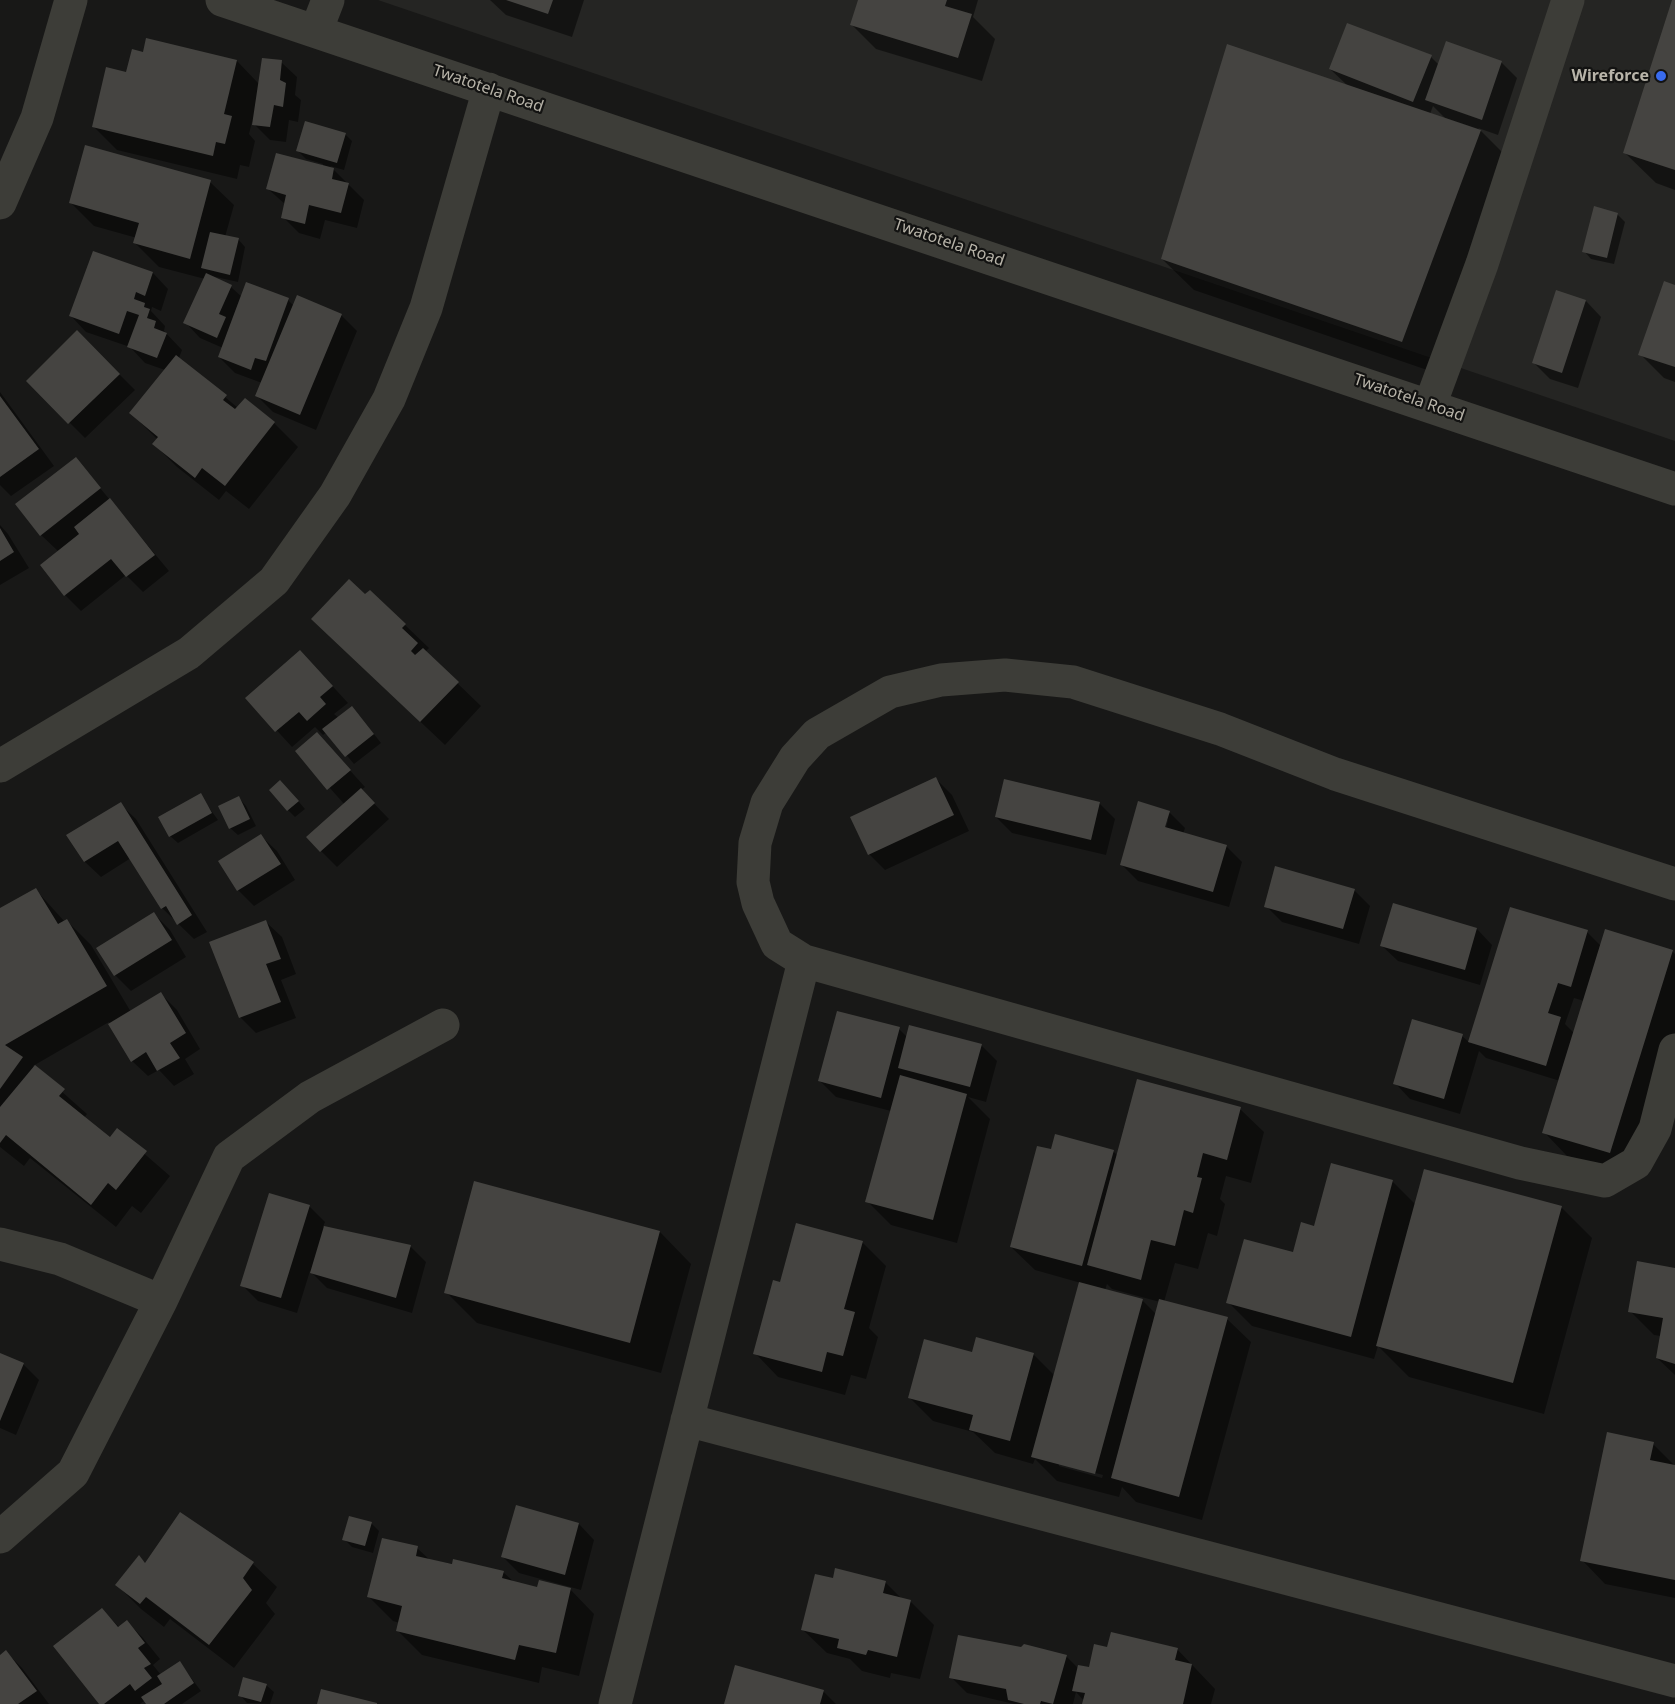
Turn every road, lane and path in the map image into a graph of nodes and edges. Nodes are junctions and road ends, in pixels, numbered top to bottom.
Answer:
1 (71, 0) edge
2 (222, 0) edge
3 (328, 0) edge
4 (1568, 0) edge
5 (316, 32) junction
6 (489, 89) junction
7 (0, 203) edge
8 (1430, 405) junction
9 (1675, 489) edge
10 (0, 766) edge
11 (1675, 884) edge
12 (804, 961) junction
13 (443, 1025) dead end
14 (1675, 1050) edge
15 (0, 1244) edge
16 (161, 1301) junction
17 (687, 1420) junction
18 (0, 1537) edge
19 (1675, 1681) edge
20 (615, 1704) edge

1 - 7 street
2 - 5 street, Twatotela Road
3 - 5 street
4 - 8 street
5 - 6 street, Twatotela Road
6 - 8 street, Twatotela Road
6 - 10 street
8 - 9 street, Twatotela Road
11 - 12 street
12 - 14 street
12 - 17 street
13 - 16 street
15 - 16 street
16 - 18 street
17 - 19 street
17 - 20 street

